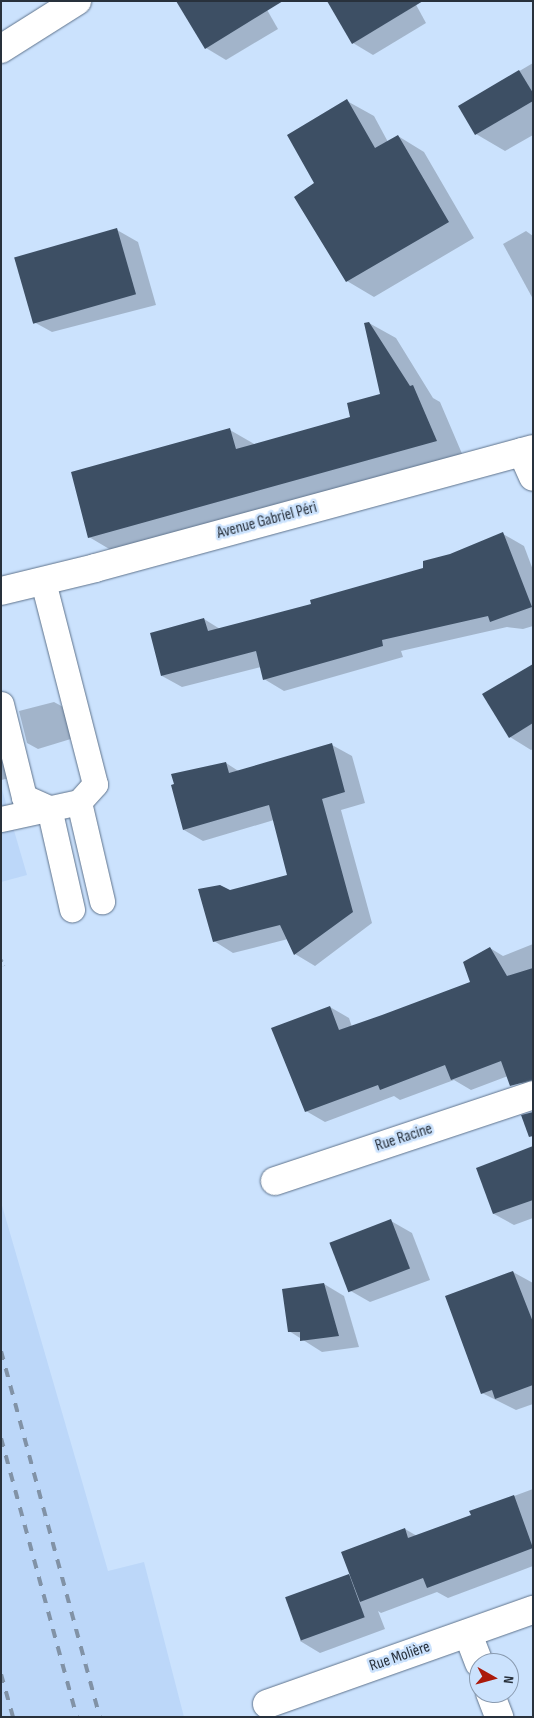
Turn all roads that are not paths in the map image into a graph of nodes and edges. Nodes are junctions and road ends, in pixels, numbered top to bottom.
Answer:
1 (77, 1) edge
2 (1, 49) edge
3 (528, 450) edge
4 (533, 477) edge
5 (43, 582) junction
6 (1, 592) edge
7 (1, 704) edge
8 (79, 802) junction
9 (49, 808) junction
10 (1, 819) edge
11 (102, 901) dead end
12 (72, 909) dead end
13 (533, 1095) edge
14 (275, 1181) dead end
15 (533, 1610) edge
16 (468, 1634) junction
17 (475, 1653) edge
18 (494, 1703) edge
19 (267, 1704) dead end
20 (499, 1717) edge

1 - 2 street
3 - 4 street
3 - 5 street, Avenue Gabriel Péri
5 - 6 street, Avenue Gabriel Péri
5 - 8 lane
7 - 9 lane
8 - 9 lane
8 - 11 lane
9 - 10 lane
9 - 12 lane
13 - 14 street, Rue Racine
15 - 16 street, Rue Molière
16 - 17 street
16 - 19 street, Rue Molière
18 - 20 street

